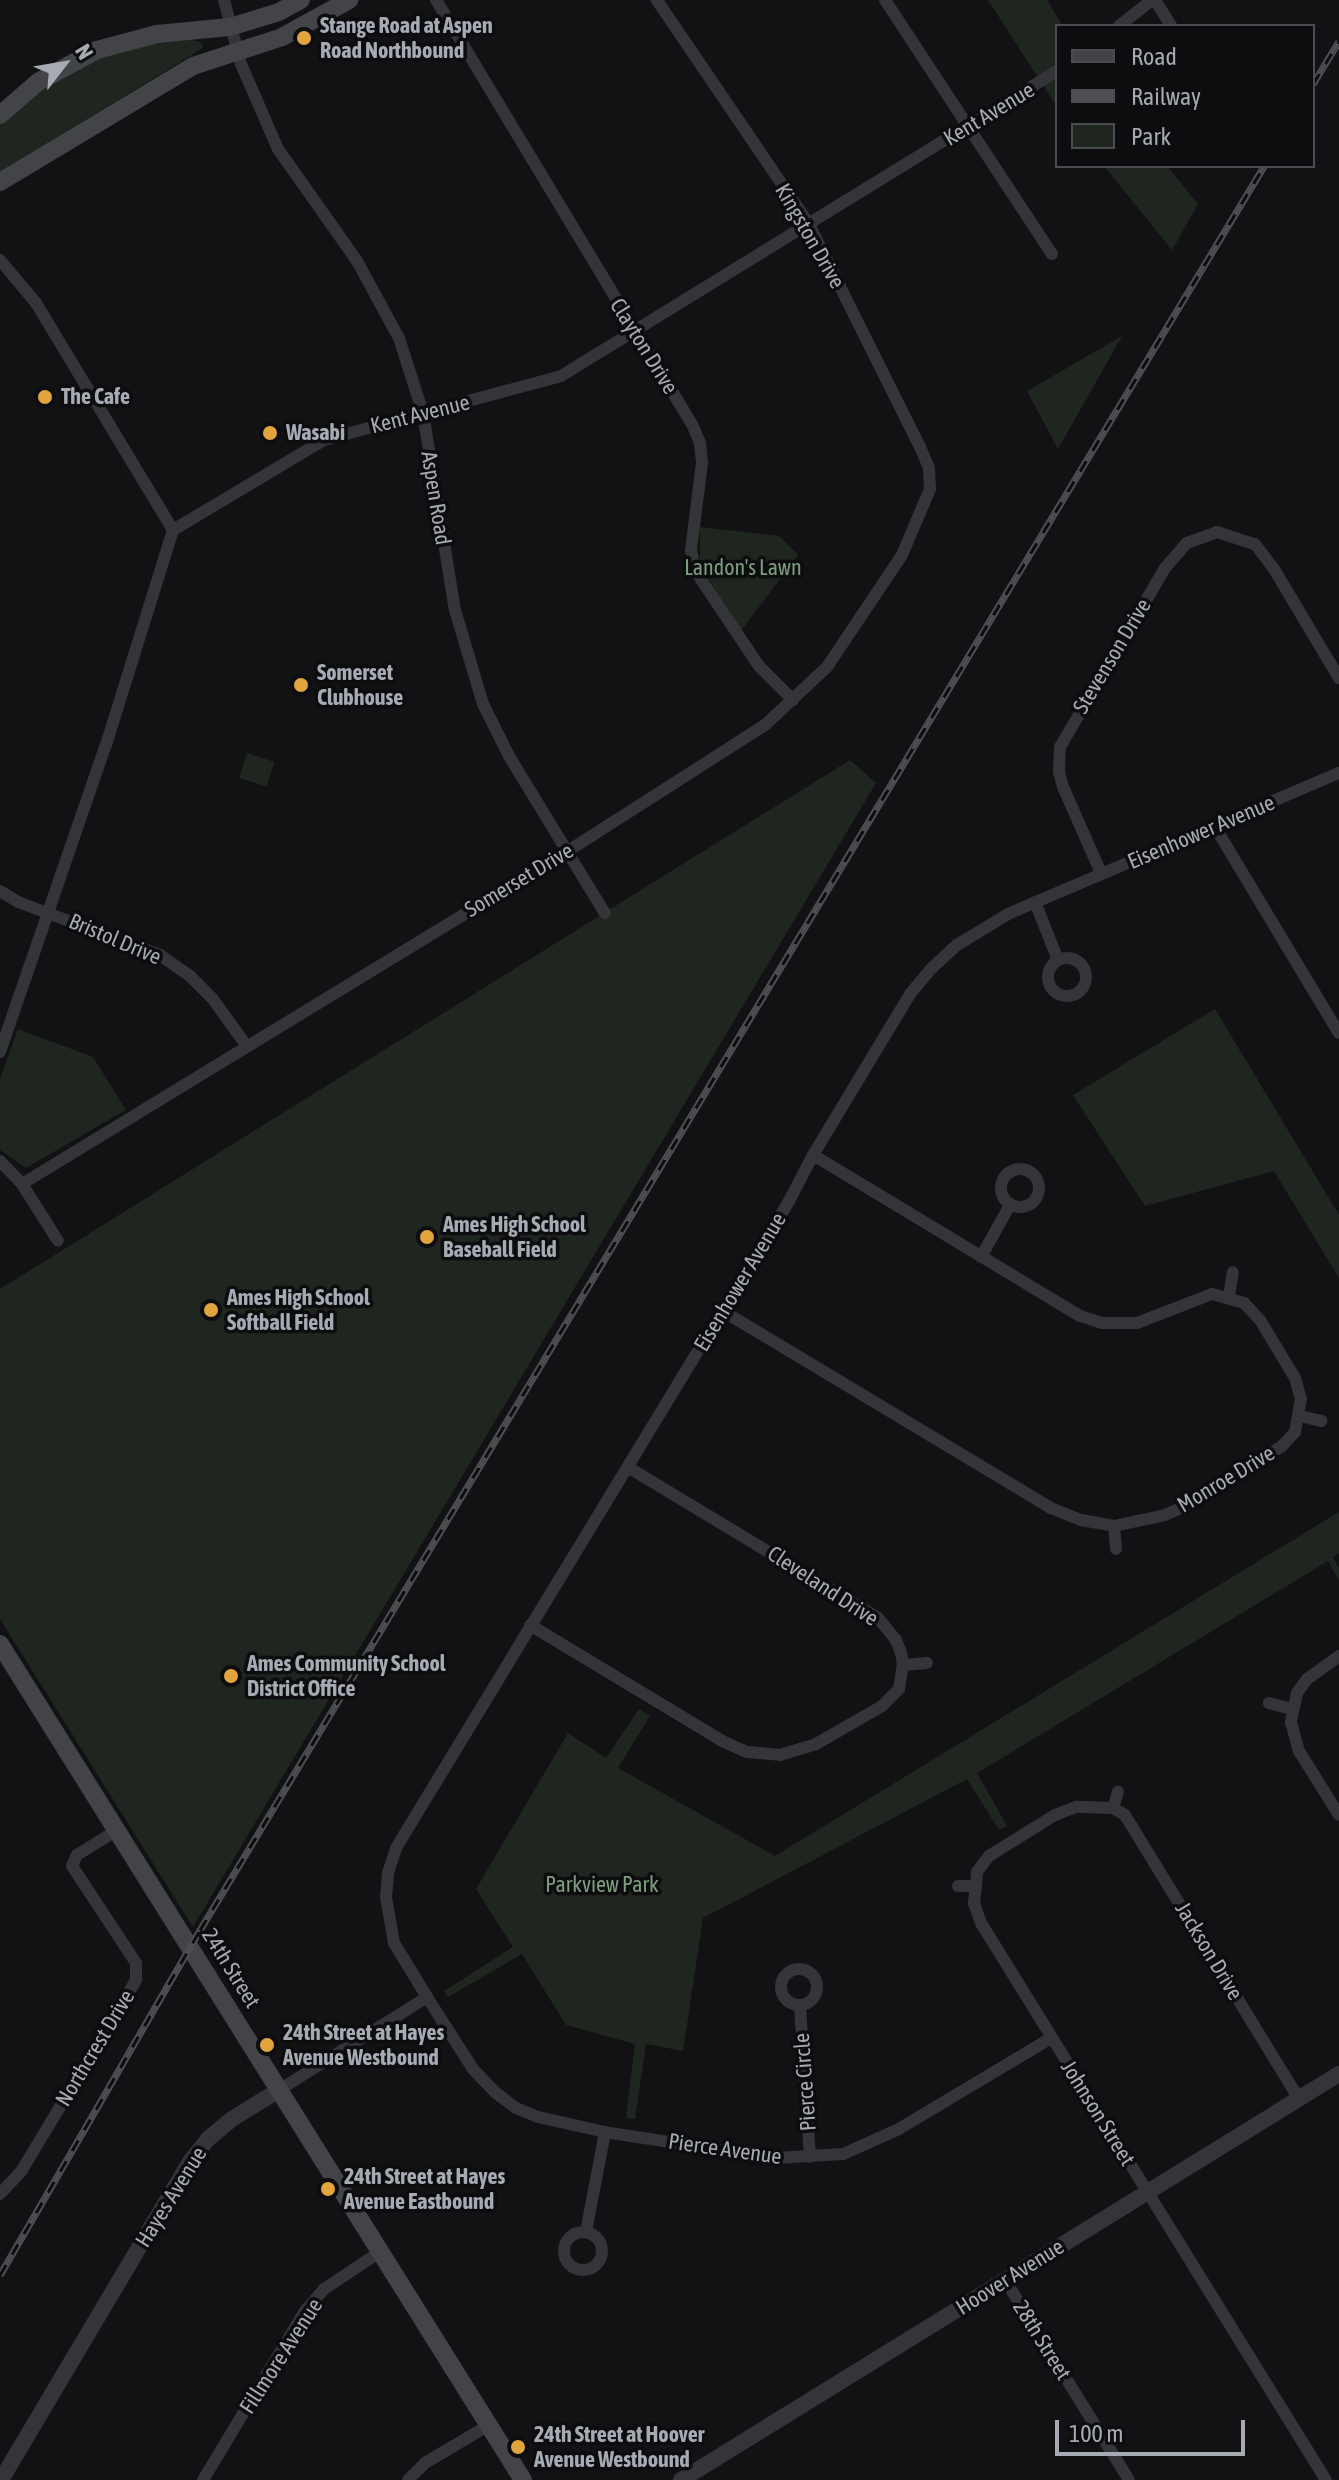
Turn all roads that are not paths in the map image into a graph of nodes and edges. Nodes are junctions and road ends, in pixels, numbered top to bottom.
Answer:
1 (224, 0) edge
2 (301, 0) edge
3 (349, 0) edge
4 (436, 0) edge
5 (657, 0) edge
6 (885, 0) edge
7 (1153, 0) edge
8 (1122, 24) edge
9 (1170, 24) edge
10 (230, 27) junction
11 (237, 50) junction
12 (1055, 72) edge
13 (0, 115) edge
14 (966, 128) junction
15 (0, 182) edge
16 (809, 224) junction
17 (1052, 254) dead end
18 (0, 260) edge
19 (634, 331) junction
20 (423, 413) junction
21 (930, 489) joint
22 (173, 530) junction
23 (1339, 678) edge
24 (793, 700) junction
25 (1339, 773) edge
26 (1215, 827) junction
27 (568, 851) junction
28 (1101, 873) junction
29 (0, 891) edge
30 (1035, 902) junction
31 (50, 912) junction
32 (605, 913) dead end
33 (1058, 960) dead end
34 (1339, 1033) edge
35 (246, 1045) junction
36 (0, 1052) edge
37 (813, 1155) junction
38 (0, 1161) edge
39 (22, 1184) junction
40 (1010, 1205) dead end
41 (58, 1241) dead end
42 (981, 1257) junction
43 (1233, 1272) dead end
44 (1229, 1296) junction
45 (723, 1311) junction
46 (1300, 1416) junction
47 (1321, 1421) dead end
48 (628, 1467) junction
49 (1114, 1526) junction
50 (1116, 1549) dead end
51 (530, 1625) junction
52 (0, 1644) edge
53 (1339, 1656) edge
54 (927, 1663) dead end
55 (903, 1665) junction
56 (1269, 1703) dead end
57 (1292, 1709) junction
58 (1118, 1792) dead end
59 (1113, 1808) junction
60 (1339, 1815) edge
61 (117, 1830) junction
62 (958, 1886) dead end
63 (976, 1886) junction
64 (427, 1997) junction
65 (800, 2006) dead end
66 (1051, 2038) junction
67 (1339, 2074) edge
68 (279, 2090) junction
69 (1299, 2099) junction
70 (605, 2132) junction
71 (810, 2157) junction
72 (1146, 2192) junction
73 (0, 2194) edge
74 (586, 2232) dead end
75 (380, 2252) junction
76 (1005, 2280) junction
77 (489, 2425) junction
78 (1, 2480) edge
79 (203, 2480) edge
80 (408, 2480) edge
81 (523, 2480) edge
82 (681, 2480) edge
83 (1129, 2480) edge
84 (1326, 2480) edge

1 - 10 street, Aspen Road
2 - 10 main road
3 - 11 main road
4 - 19 street, Clayton Drive
5 - 16 street, Kingston Drive
6 - 14 street
7 - 8 street
7 - 9 street
10 - 11 street, Aspen Road
10 - 13 main road
11 - 15 main road
11 - 20 street, Aspen Road
12 - 14 street, Kent Avenue
14 - 16 street, Kent Avenue
14 - 17 street
16 - 19 street, Kent Avenue
16 - 21 street, Kingston Drive
18 - 22 street
19 - 20 street, Kent Avenue
19 - 24 street, Clayton Drive
20 - 22 street, Kent Avenue
20 - 27 street, Aspen Road
21 - 24 street, Somerset Drive
22 - 31 street
23 - 28 street, Stevenson Drive
24 - 27 street, Somerset Drive
25 - 26 street, Eisenhower Avenue
26 - 28 street, Eisenhower Avenue
26 - 34 street
27 - 32 street, Aspen Road
27 - 35 street, Somerset Drive
28 - 30 street, Eisenhower Avenue
29 - 31 street, Bristol Drive
30 - 33 street
30 - 37 street, Eisenhower Avenue
31 - 35 street, Bristol Drive
31 - 36 street
35 - 39 street, Somerset Drive
37 - 42 street
37 - 45 street, Eisenhower Avenue
38 - 39 street
39 - 41 street
40 - 42 street
42 - 44 street
43 - 44 street
44 - 46 street
45 - 48 street, Eisenhower Avenue
45 - 49 street, Monroe Drive
46 - 47 street
46 - 49 street, Monroe Drive
48 - 51 street, Eisenhower Avenue
48 - 55 street, Cleveland Drive
49 - 50 street
51 - 55 street
51 - 64 street, Eisenhower Avenue
52 - 61 main road, 24th Street
53 - 57 street
54 - 55 street
56 - 57 street
57 - 60 street
58 - 59 street
59 - 63 street
59 - 69 street, Jackson Drive
61 - 68 main road, 24th Street
61 - 73 street, Northcrest Drive
62 - 63 street
63 - 66 street, Johnson Street
64 - 68 street, Hayes Avenue
64 - 70 street, Pierce Avenue
65 - 71 street, Pierce Circle
66 - 71 street, Pierce Avenue
66 - 72 street, Johnson Street
67 - 69 street, Hoover Avenue
68 - 75 main road, 24th Street
68 - 78 street, Hayes Avenue
69 - 72 street, Hoover Avenue
70 - 71 street, Pierce Avenue
70 - 74 street
72 - 76 street, Hoover Avenue
72 - 84 street, Johnson Street
75 - 77 main road, 24th Street
75 - 79 street, Fillmore Avenue
76 - 82 street, Hoover Avenue
76 - 83 street, 28th Street
77 - 80 street
77 - 81 main road, 24th Street

